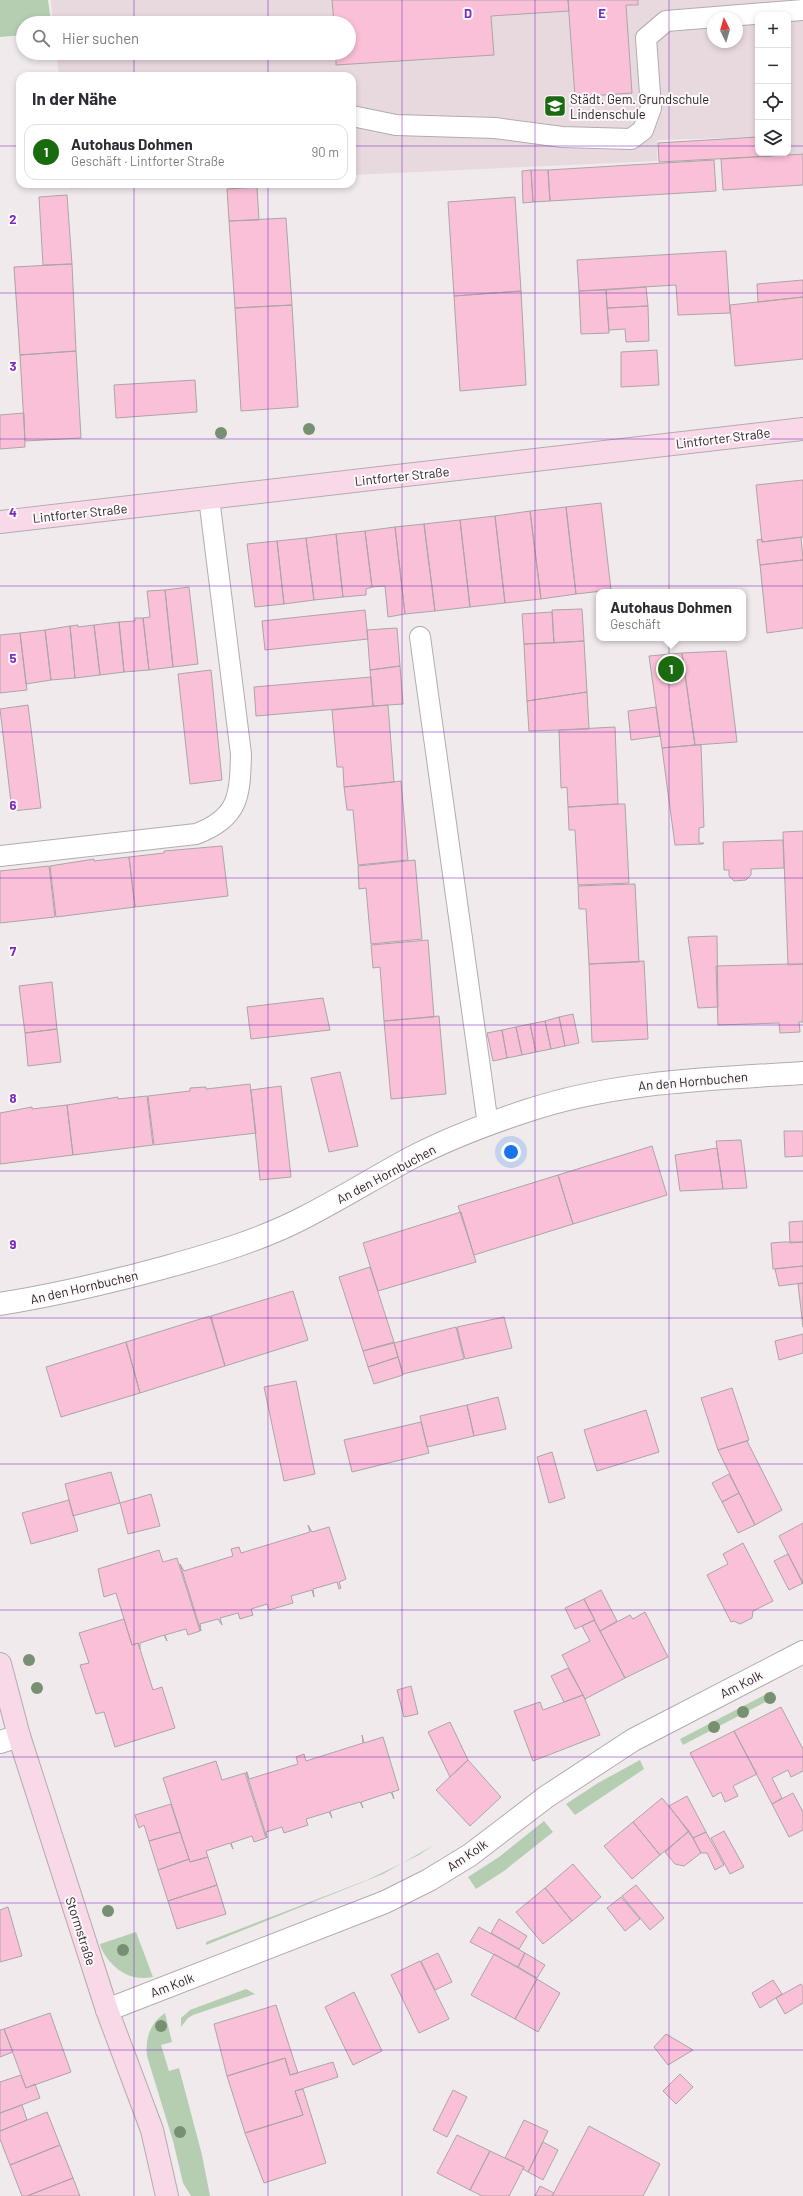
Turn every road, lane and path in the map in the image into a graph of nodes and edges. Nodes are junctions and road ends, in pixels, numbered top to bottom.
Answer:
1 (803, 10) edge
2 (356, 117) edge
3 (803, 429) edge
4 (210, 498) junction
5 (0, 522) edge
6 (420, 637) dead end
7 (0, 856) edge
8 (803, 1073) edge
9 (488, 1125) junction
10 (0, 1304) edge
11 (803, 1652) edge
12 (0, 1664) edge
13 (9, 1739) edge
14 (107, 2010) junction
15 (167, 2196) edge

1 - 2 lane
3 - 4 street, Lintforter Straße
4 - 5 street, Lintforter Straße
4 - 7 lane
6 - 9 lane
8 - 9 street, An den Hornbuchen
9 - 10 street, An den Hornbuchen
11 - 14 street, Am Kolk
12 - 13 street, Stormstraße
13 - 14 street, Stormstraße
14 - 15 street, Stormstraße

